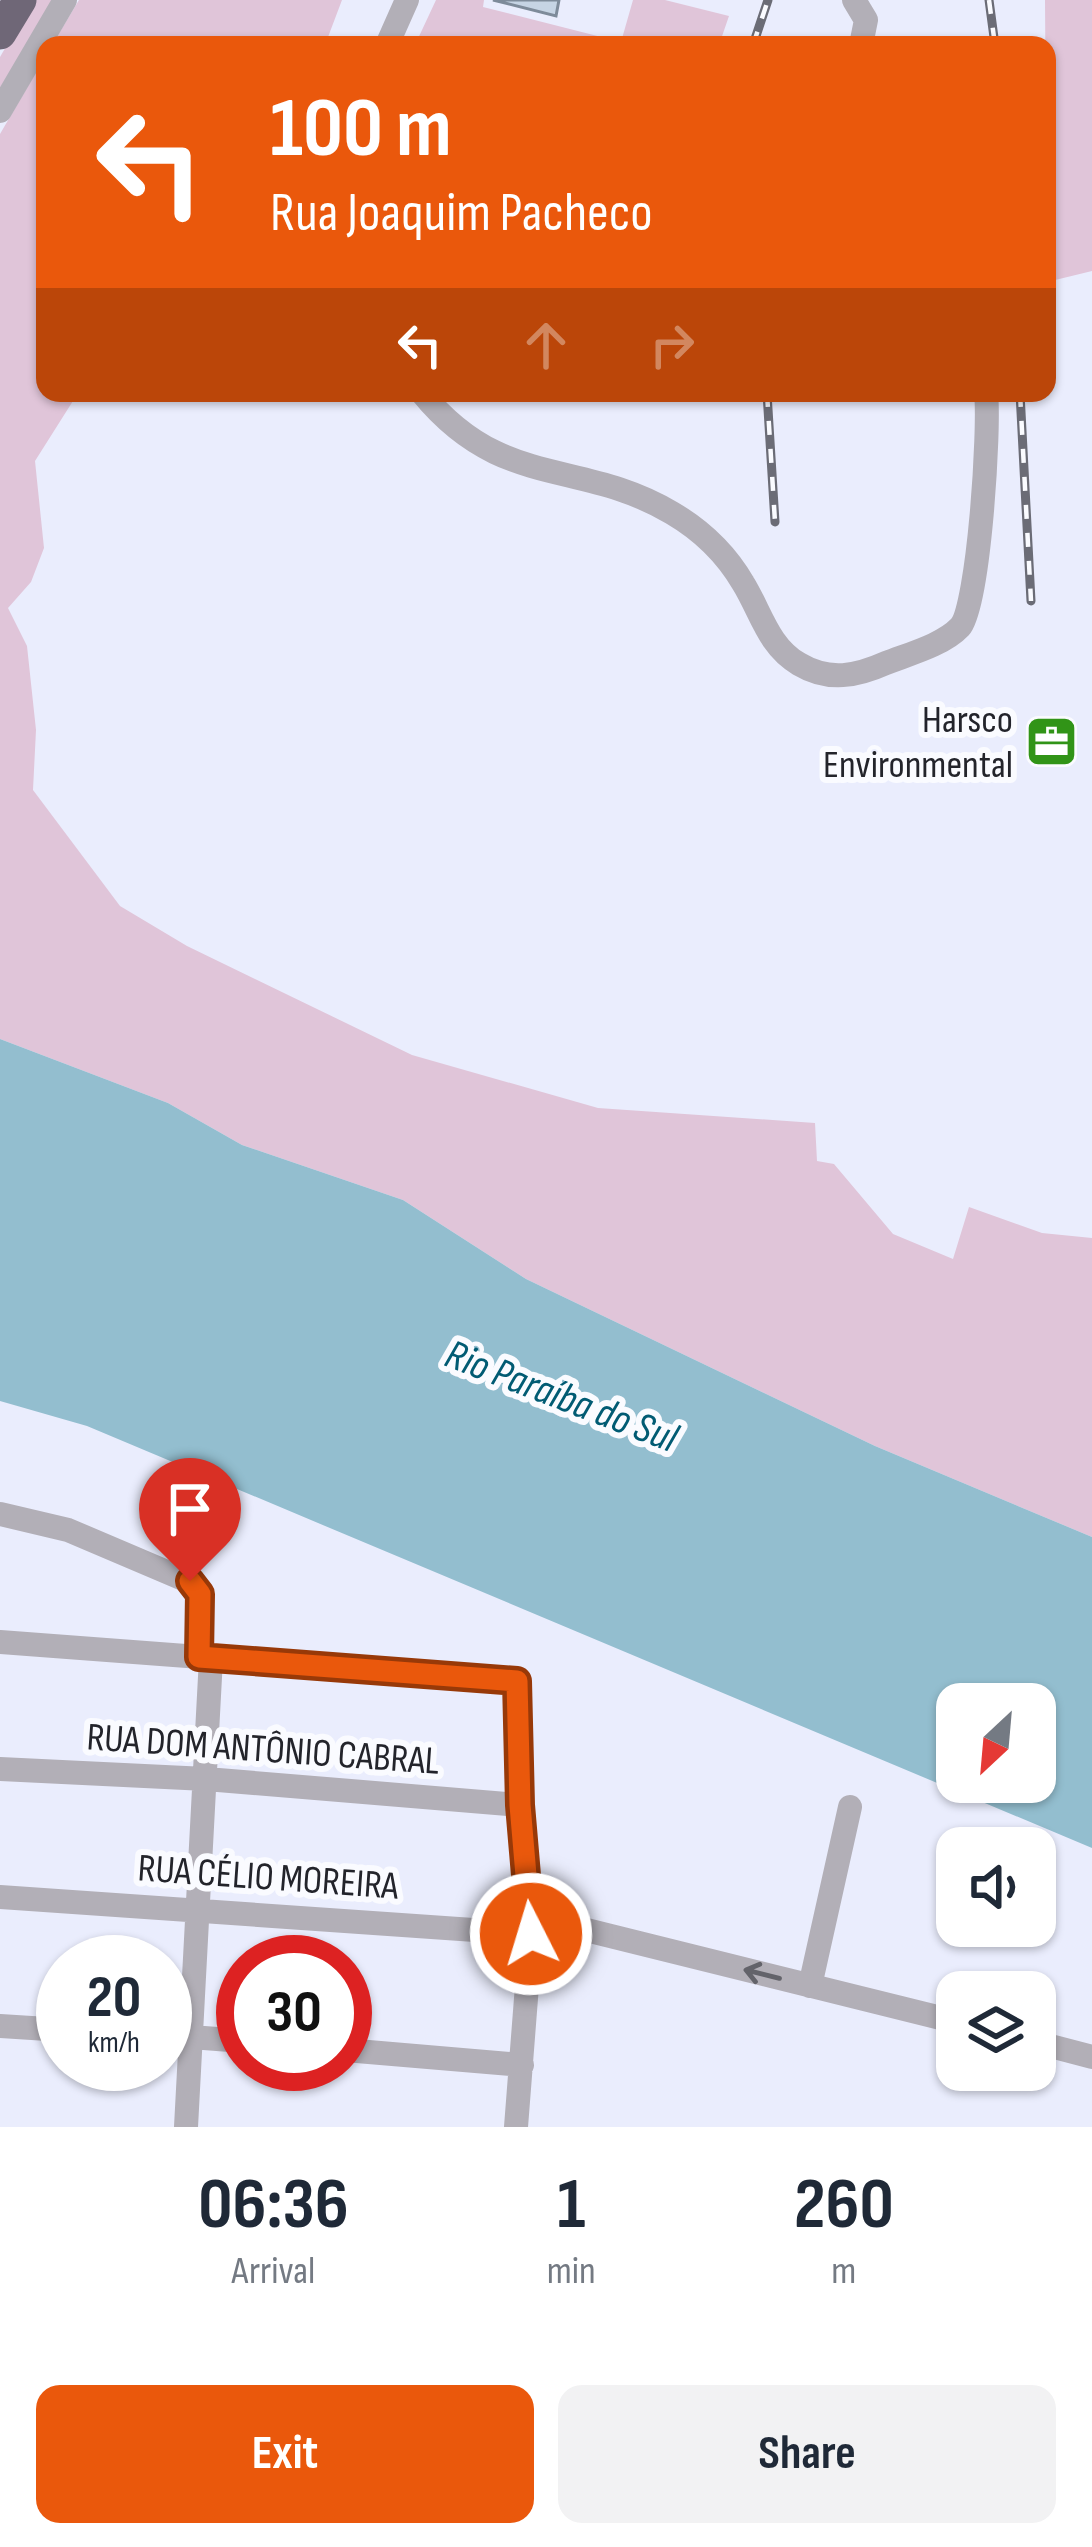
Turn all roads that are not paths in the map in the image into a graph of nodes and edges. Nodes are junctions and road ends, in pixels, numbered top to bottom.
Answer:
1 (20, 0) edge
2 (65, 0) edge
3 (407, 0) edge
4 (854, 0) edge
5 (0, 33) edge
6 (44, 36) edge
7 (390, 36) edge
8 (863, 36) edge
9 (36, 50) edge
10 (0, 111) edge
11 (432, 402) edge
12 (987, 402) edge
13 (0, 1514) edge
14 (0, 1642) edge
15 (205, 1658) junction
16 (0, 1769) edge
17 (206, 1779) junction
18 (520, 1805) junction
19 (850, 1807) dead end
20 (0, 1897) edge
21 (199, 1908) junction
22 (531, 1925) junction
23 (192, 1949) edge
24 (810, 1986) junction
25 (936, 2017) edge
26 (0, 2026) edge
27 (36, 2028) edge
28 (1056, 2048) edge
29 (372, 2052) edge
30 (1092, 2057) edge
31 (522, 2065) junction
32 (182, 2091) edge
33 (186, 2127) edge
34 (516, 2127) edge

1 - 5 highway
2 - 6 street
3 - 7 street
4 - 8 street
9 - 10 street
11 - 12 street
13 - 15 street
14 - 15 street
15 - 17 street
15 - 18 street
16 - 17 street, RUA DOM ANTÔNIO CABRAL
17 - 18 street, RUA DOM ANTÔNIO CABRAL
17 - 21 street
18 - 22 street
19 - 24 street
20 - 21 street, RUA CÉLIO MOREIRA
21 - 22 street, RUA CÉLIO MOREIRA
21 - 23 street
24 -> 22 street, RUA CÉLIO MOREIRA
22 - 31 street
24 - 25 street, RUA CÉLIO MOREIRA
26 - 27 street
28 - 30 street
29 - 31 street
31 - 34 street
32 - 33 street

